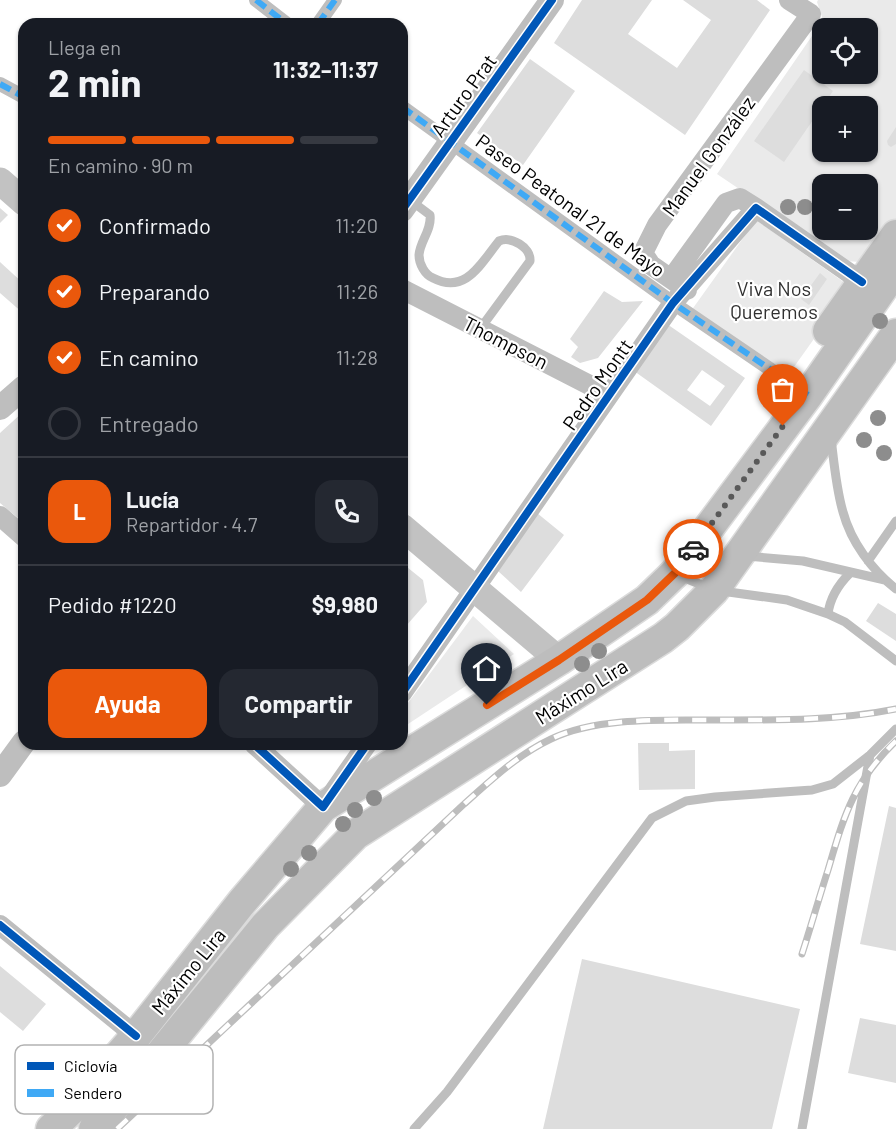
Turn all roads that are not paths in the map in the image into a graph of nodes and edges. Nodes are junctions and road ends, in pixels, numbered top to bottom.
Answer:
1 (256, 0) edge
2 (335, 0) edge
3 (552, 0) edge
4 (789, 0) edge
5 (279, 18) edge
6 (322, 18) edge
7 (0, 84) edge
8 (18, 94) edge
9 (408, 112) edge
10 (450, 142) junction
11 (0, 181) edge
12 (18, 197) edge
13 (408, 202) edge
14 (408, 206) edge
15 (896, 235) edge
16 (896, 269) edge
17 (862, 282) junction
18 (677, 291) junction
19 (408, 292) edge
20 (480, 329) junction
21 (896, 334) edge
22 (18, 392) edge
23 (609, 395) junction
24 (807, 395) junction
25 (0, 408) edge
26 (829, 429) junction
27 (0, 516) edge
28 (896, 521) edge
29 (18, 532) edge
30 (408, 532) edge
31 (740, 555) junction
32 (868, 561) junction
33 (675, 573) junction
34 (850, 573) junction
35 (885, 580) junction
36 (475, 588) junction
37 (896, 589) edge
38 (714, 590) junction
39 (828, 614) junction
40 (559, 660) junction
41 (896, 661) edge
42 (408, 684) edge
43 (896, 729) edge
44 (18, 750) edge
45 (261, 750) edge
46 (363, 750) edge
47 (870, 755) junction
48 (0, 775) edge
49 (323, 807) junction
50 (0, 925) edge
51 (136, 1036) junction
52 (128, 1045) edge
53 (168, 1045) edge
54 (67, 1114) edge
55 (107, 1114) edge
56 (51, 1129) edge
57 (94, 1129) edge
58 (414, 1129) edge
59 (802, 1129) edge

1 - 5 street
2 - 6 street
3 - 10 street, Arturo Prat
4 - 18 street, Manuel González
7 - 8 street
9 - 10 street, Paseo Peatonal 21 de Mayo
10 - 13 street, Arturo Prat
10 - 18 street, Paseo Peatonal 21 de Mayo
11 - 12 main road
14 - 20 lane
15 - 17 main road
16 - 24 main road, Máximo Lira
17 - 18 street, Pedro Montt
17 - 24 main road
18 - 23 street, Pedro Montt
18 - 24 street, Paseo Peatonal 21 de Mayo
19 - 20 street, Thompson
20 - 23 street, Thompson
21 - 26 main road, Máximo Lira
22 - 25 street
23 - 36 street, Pedro Montt
24 - 33 main road, Máximo Lira
26 - 31 main road, Máximo Lira
26 - 32 lane
27 - 29 street
28 - 32 lane
30 - 36 main road
31 - 34 lane
31 - 38 main road, Máximo Lira
32 - 35 lane
33 - 38 lane
33 - 40 main road, Máximo Lira
34 - 35 lane
34 - 39 lane
35 - 37 lane
36 - 40 main road
36 - 42 street, Pedro Montt
38 - 39 lane
38 - 53 main road, Máximo Lira
39 - 41 lane
40 - 49 main road, Máximo Lira
43 - 47 lane
44 - 48 street
45 - 49 street
46 - 49 street
47 - 58 lane
47 - 59 lane
49 - 51 main road, Máximo Lira
50 - 51 street
51 - 52 main road, Máximo Lira
54 - 56 main road, Máximo Lira
55 - 57 main road, Máximo Lira

